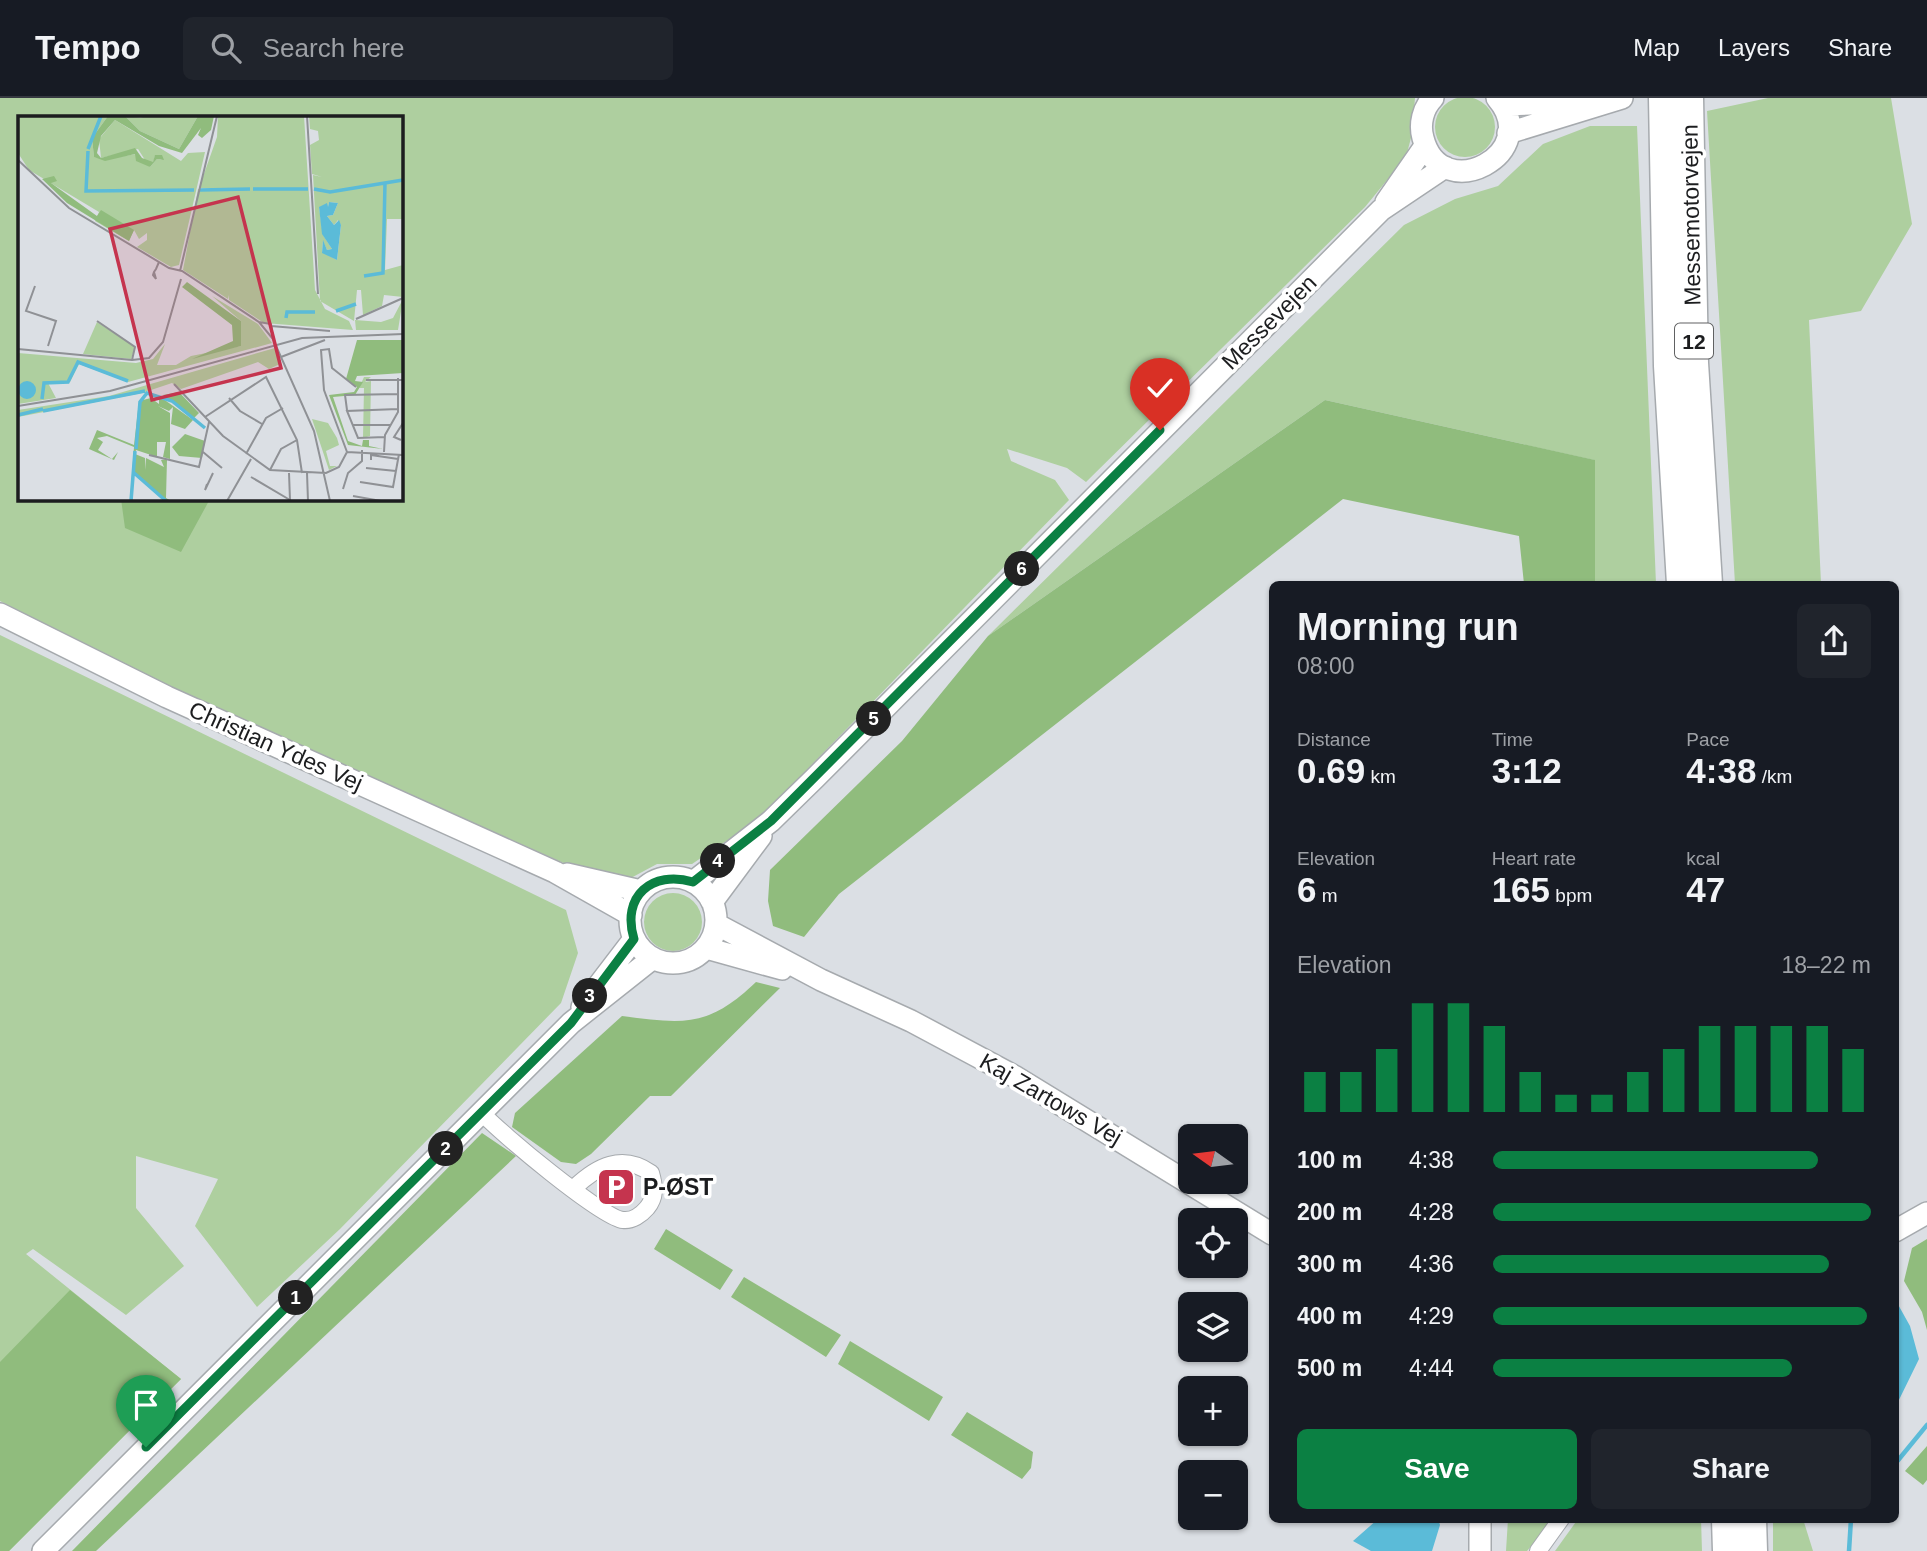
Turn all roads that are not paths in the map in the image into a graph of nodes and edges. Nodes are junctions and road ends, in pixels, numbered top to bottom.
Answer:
1 (1433, 98) edge
2 (1663, 98) edge
3 (1689, 98) edge
4 (1612, 100) edge
5 (1500, 102) edge
6 (1508, 133) junction
7 (1425, 146) junction
8 (1445, 167) junction
9 (1381, 210) junction
10 (1681, 581) edge
11 (1708, 581) edge
12 (0, 614) edge
13 (771, 821) junction
14 (555, 872) junction
15 (693, 882) junction
16 (641, 891) junction
17 (712, 902) junction
18 (631, 915) junction
19 (716, 924) junction
20 (634, 939) junction
21 (706, 948) junction
22 (653, 958) junction
23 (821, 980) junction
24 (571, 1023) junction
25 (482, 1113) junction
26 (574, 1188) junction
27 (1215, 1208) edge
28 (1927, 1213) edge
29 (1248, 1224) edge
30 (1899, 1229) edge
31 (1269, 1233) edge
32 (1480, 1523) edge
33 (1558, 1523) edge
34 (1726, 1523) edge
35 (1752, 1523) edge
36 (43, 1551) edge
37 (1480, 1551) edge
38 (1538, 1551) edge
39 (1727, 1551) edge
40 (1753, 1551) edge

1 - 7 main road
2 - 10 highway, Messemotorvejen / 12
3 - 11 highway, Messemotorvejen / 12
4 - 5 main road
4 - 6 main road
5 - 6 main road
6 - 8 main road
7 - 8 main road
7 - 9 main road, Messevejen
8 - 9 main road, Messevejen
9 - 13 main road, Messevejen
12 - 14 main road, Christian Ydes Vej
13 - 15 main road, Messevejen
13 - 17 main road, Messevejen
14 - 16 main road, Christian Ydes Vej
14 - 18 main road, Christian Ydes Vej
15 - 16 main road
15 - 17 main road
16 - 18 main road
17 - 19 main road
18 - 20 main road
19 - 21 main road
19 - 23 main road, Kaj Zartows Vej
20 - 22 main road
20 - 24 main road
21 - 22 main road
21 - 23 main road, Kaj Zartows Vej
22 - 24 main road
23 - 27 main road, Kaj Zartows Vej
24 - 25 main road
25 - 26 street
25 - 36 main road
26 - 26 street
28 - 30 main road
29 - 31 main road, Kaj Zartows Vej
32 - 37 main road
33 - 38 street
34 - 39 highway
35 - 40 highway

